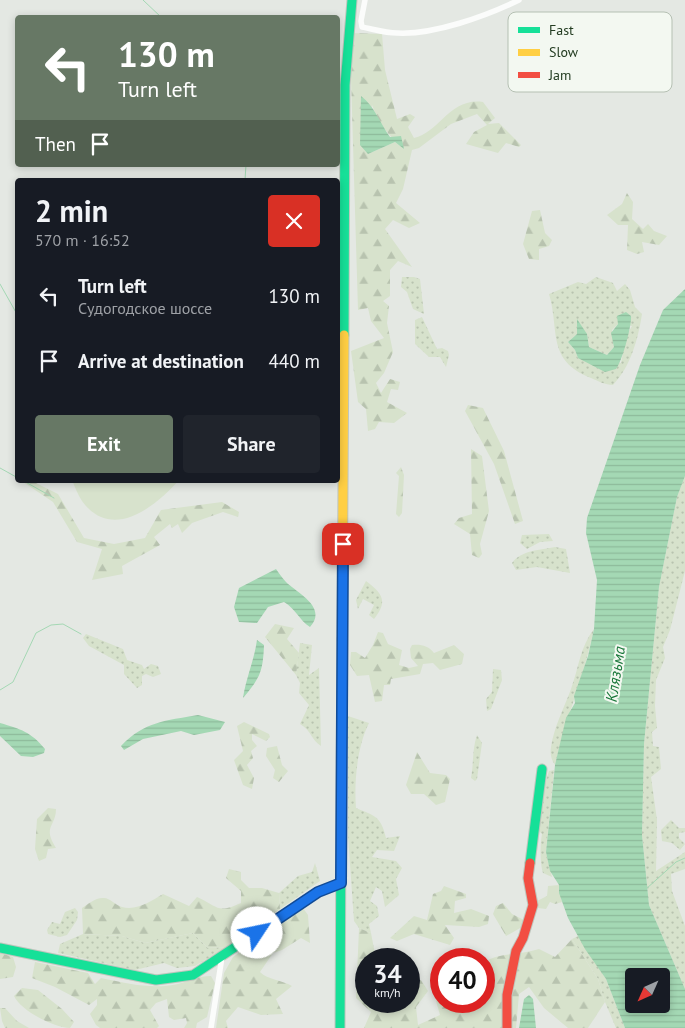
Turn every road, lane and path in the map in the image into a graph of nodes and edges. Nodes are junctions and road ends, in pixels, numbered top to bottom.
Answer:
1 (352, 0) edge
2 (365, 0) edge
3 (519, 0) edge
4 (542, 769) dead end
5 (341, 883) junction
6 (0, 948) edge
7 (222, 957) junction
8 (211, 1028) edge
9 (340, 1028) edge
10 (506, 1028) edge

1 - 5 main road
2 - 3 street
4 - 10 main road
5 - 7 main road
5 - 9 main road
6 - 7 main road
7 - 8 street

